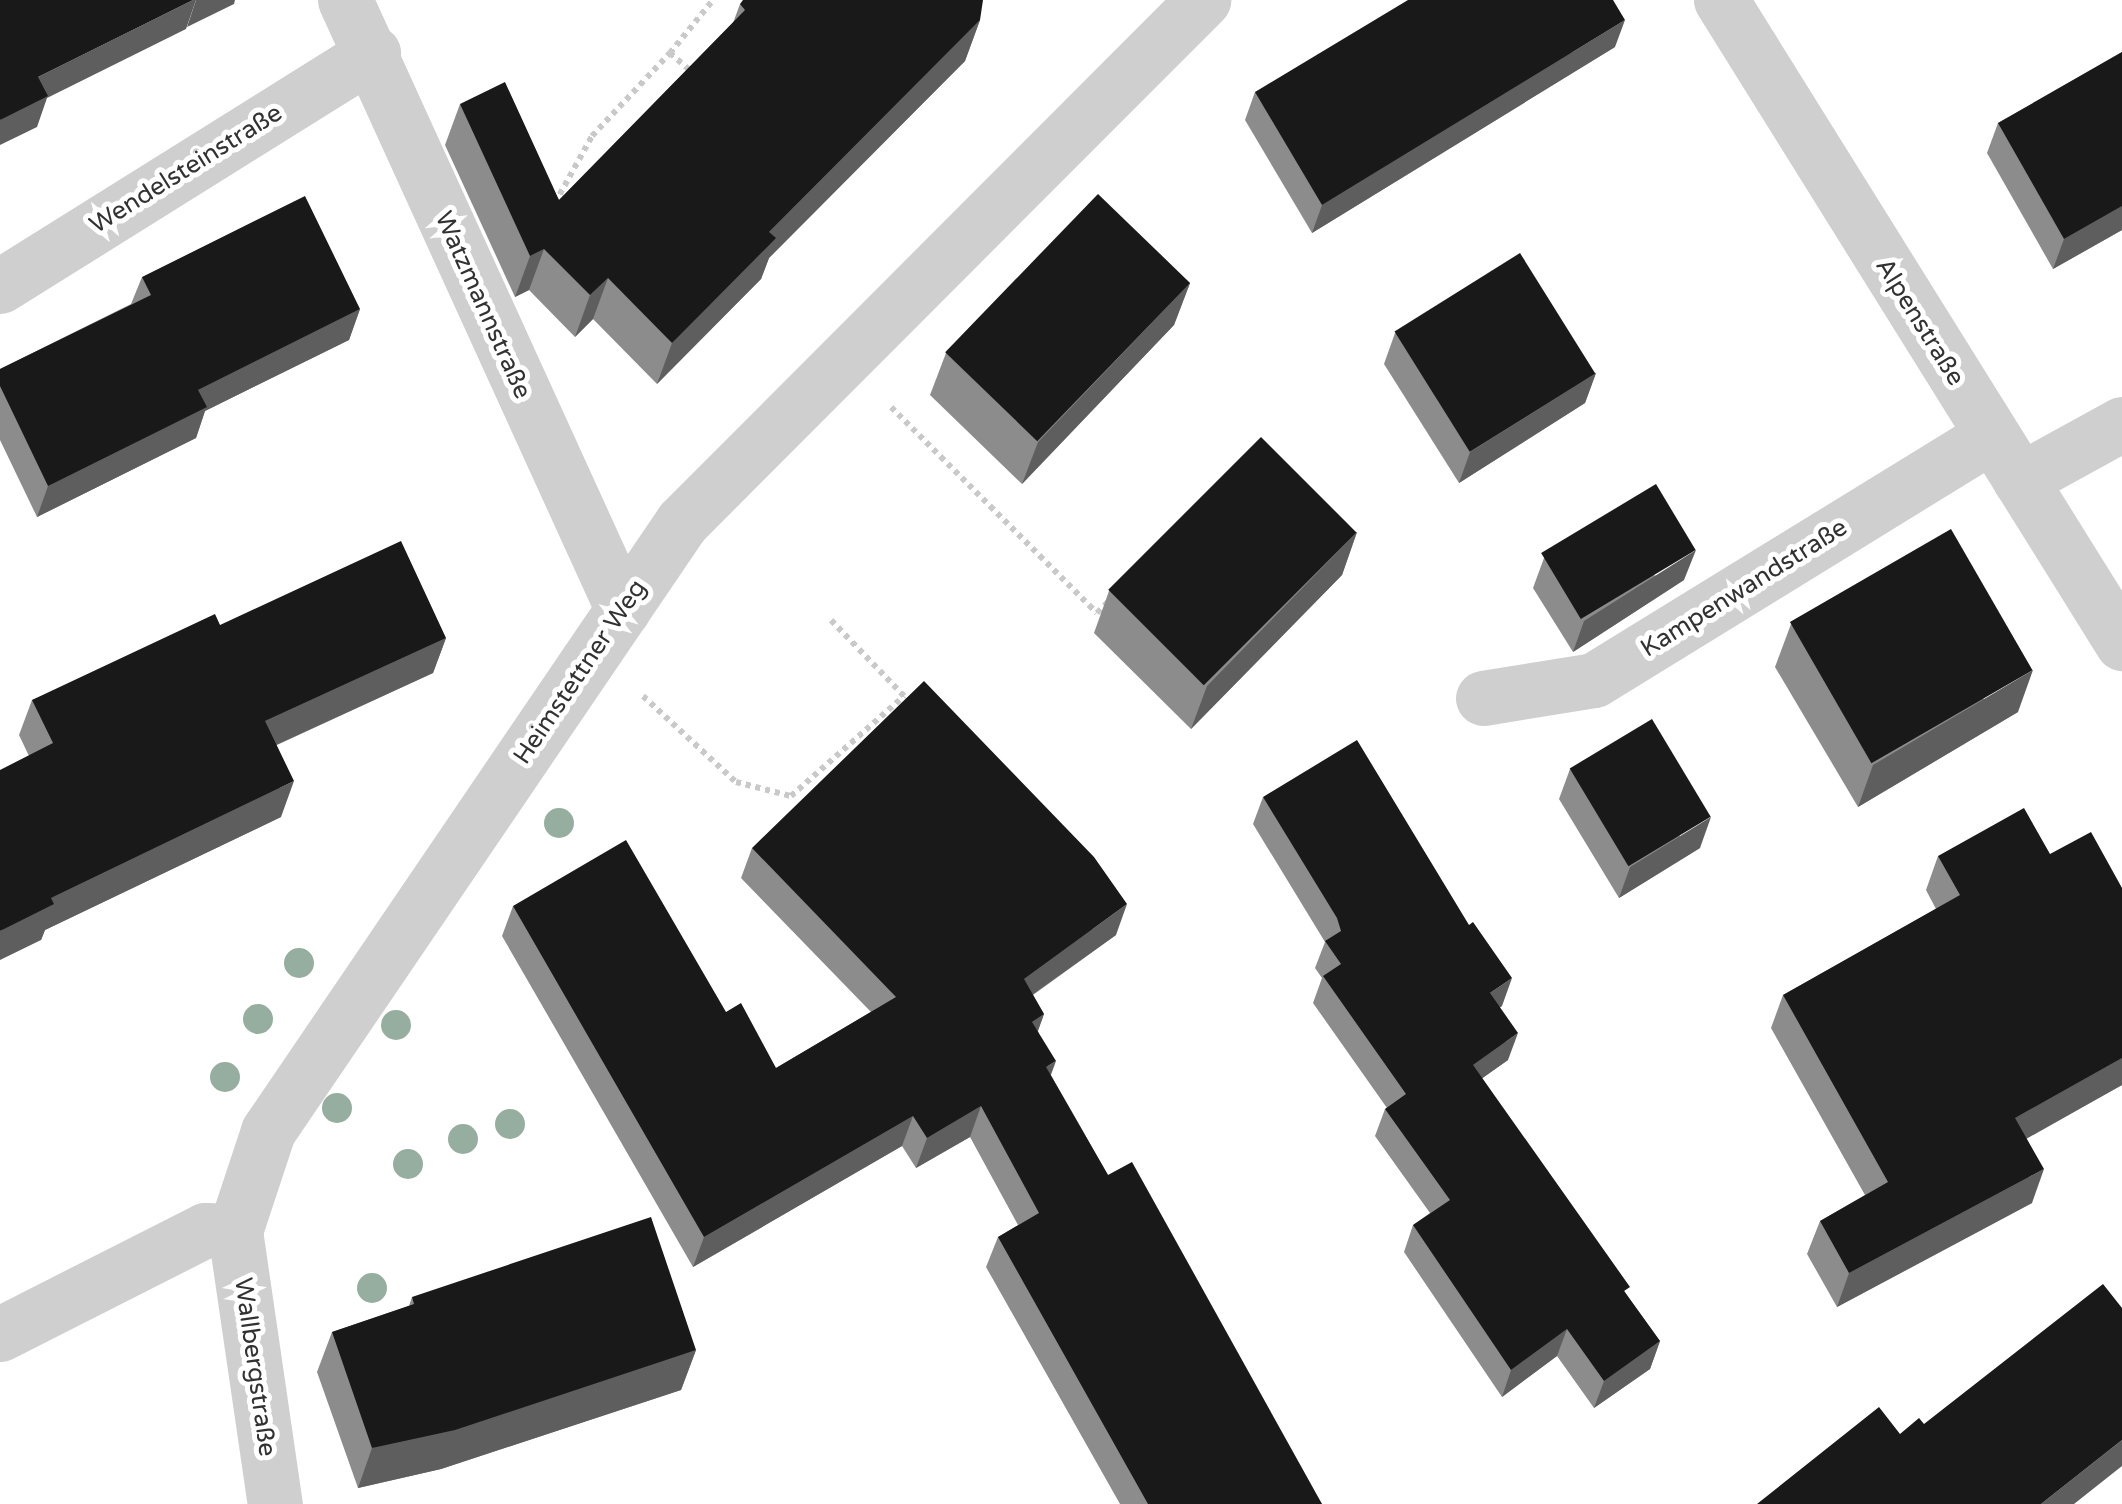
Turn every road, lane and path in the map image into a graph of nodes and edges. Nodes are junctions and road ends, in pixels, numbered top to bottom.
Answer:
1 (345, 0) edge
2 (713, 0) edge
3 (1203, 0) edge
4 (1721, 0) edge
5 (670, 52) junction
6 (373, 53) junction
7 (701, 81) edge
8 (554, 204) junction
9 (564, 215) edge
10 (464, 265) junction
11 (0, 286) edge
12 (844, 360) junction
13 (2122, 424) edge
14 (1990, 436) junction
15 (2020, 480) junction
16 (1111, 599) edge
17 (830, 619) dead end
18 (608, 631) junction
19 (2122, 642) edge
20 (1483, 698) dead end
21 (235, 1231) junction
22 (0, 1334) edge
23 (275, 1504) edge

1 - 6 street, Watzmannstraße
2 - 5 path
3 - 12 street, Heimstettner Weg
4 - 14 street, Alpenstraße
5 - 7 path
5 - 8 path
6 - 10 street, Watzmannstraße
6 - 11 street, Wendelsteinstraße
8 - 9 path
8 - 10 path
10 - 18 street, Watzmannstraße
12 - 16 path
12 - 18 street, Heimstettner Weg
13 - 15 street
14 - 15 street, Alpenstraße
14 - 20 street, Kampenwandstraße
15 - 19 street, Alpenstraße
17 - 18 path
18 - 21 street, Heimstettner Weg
21 - 22 street
21 - 23 street, Wallbergstraße

